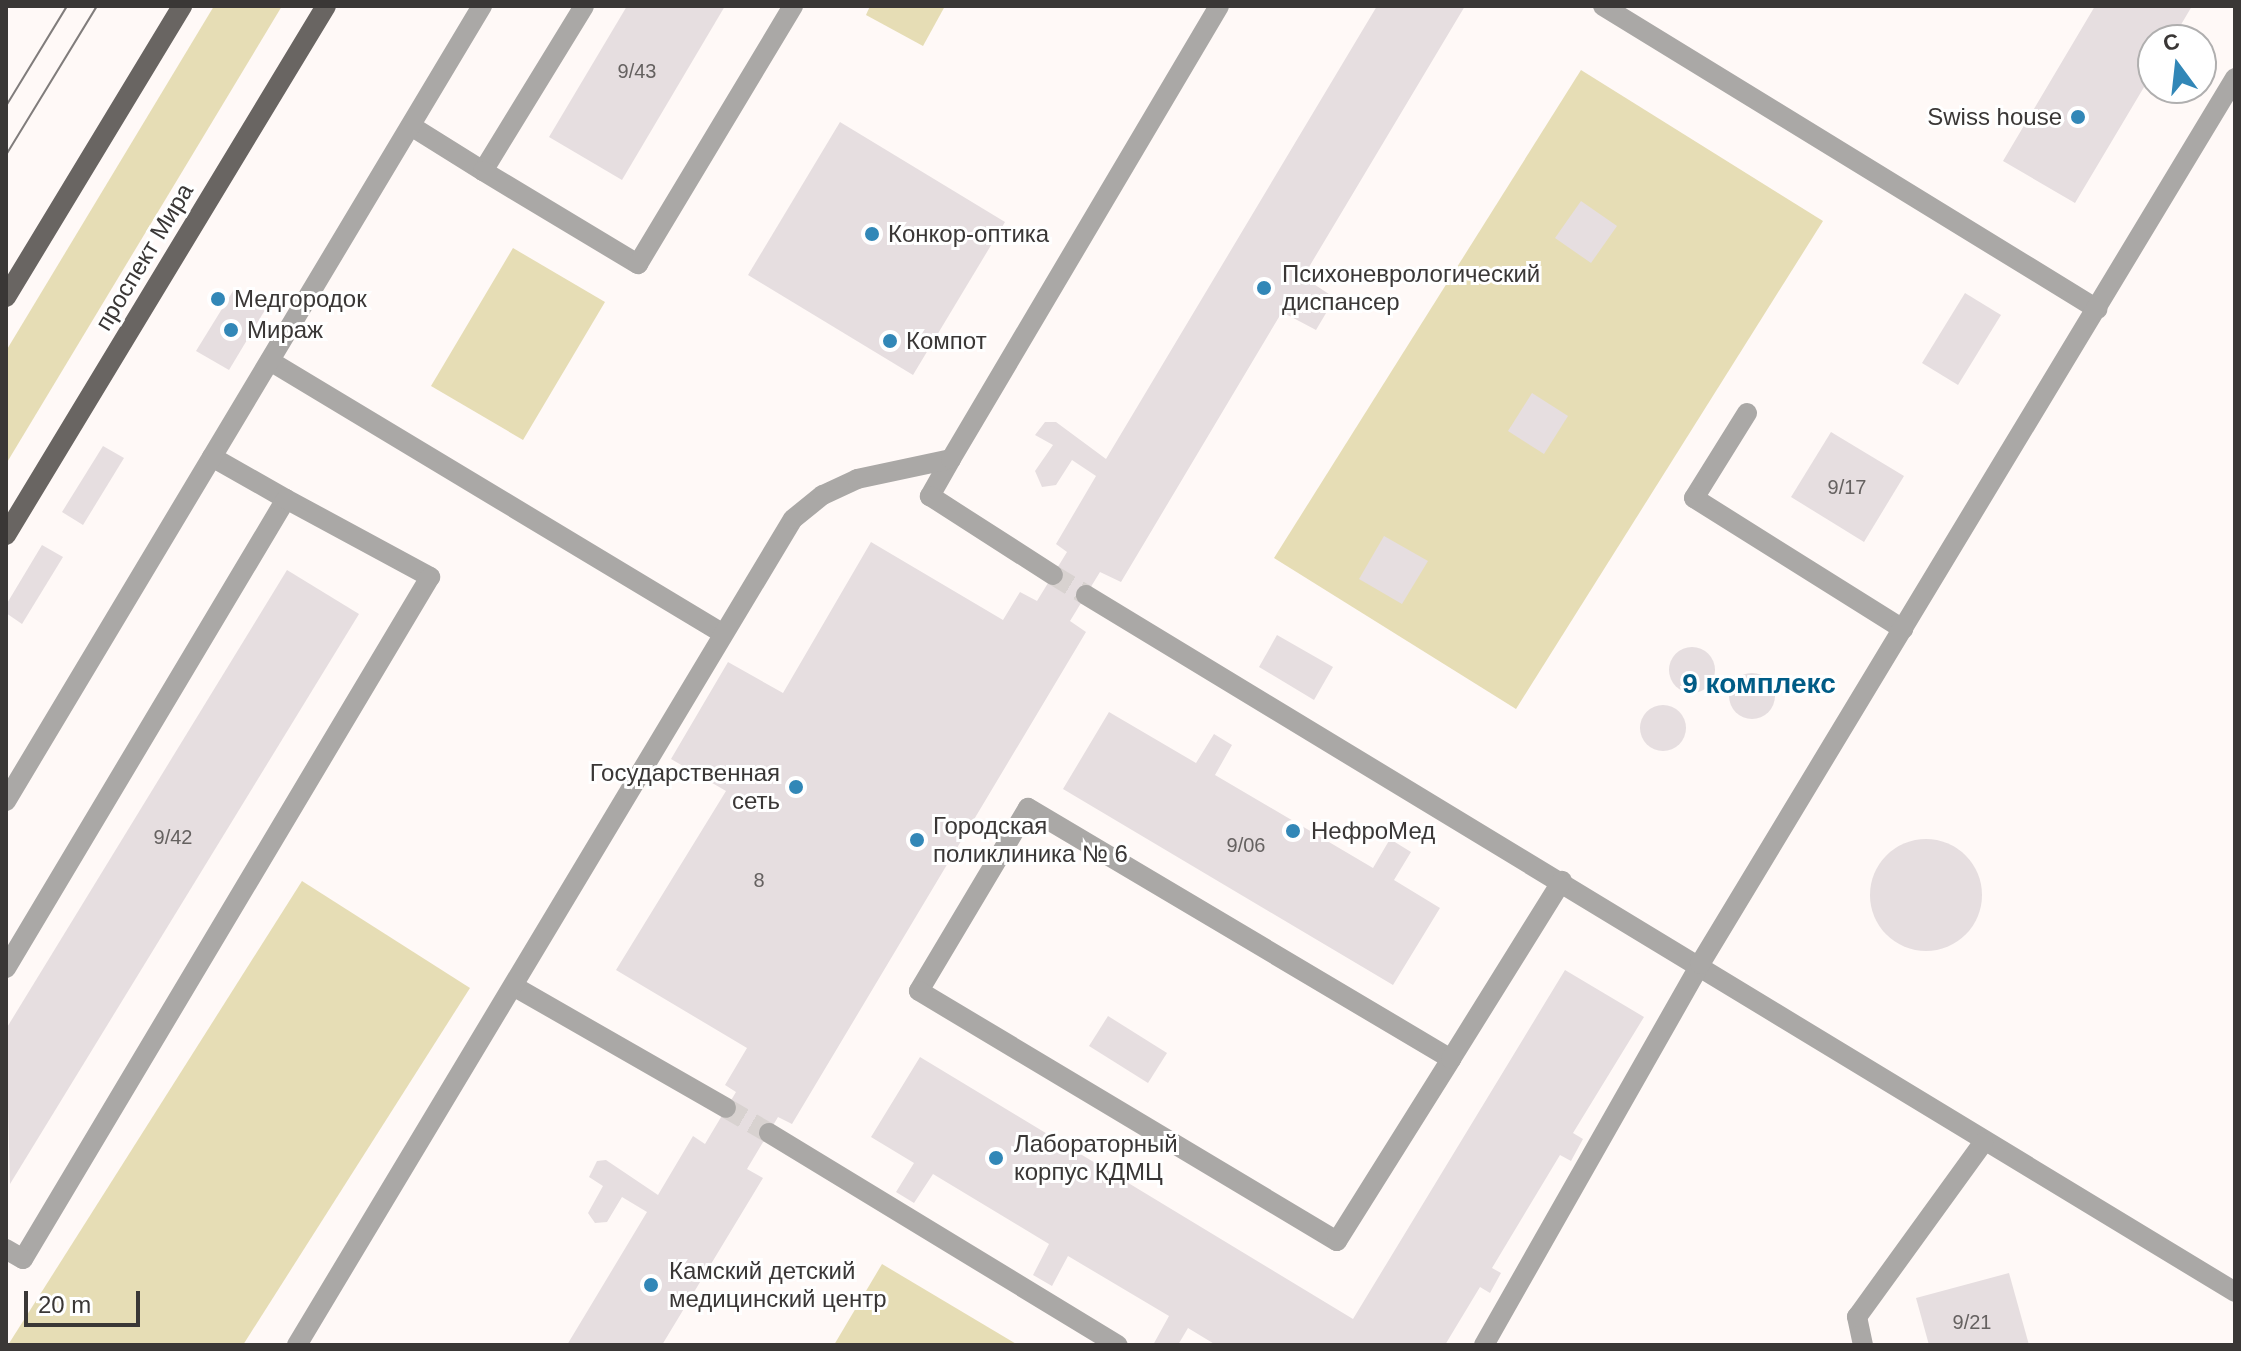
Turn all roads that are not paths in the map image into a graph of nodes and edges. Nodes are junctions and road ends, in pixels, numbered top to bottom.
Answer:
1 (182, 6) edge
2 (326, 6) edge
3 (482, 6) edge
4 (584, 6) edge
5 (793, 6) edge
6 (1219, 6) edge
7 (1603, 6) edge
8 (2235, 78) edge
9 (411, 126) junction
10 (483, 171) junction
11 (6, 297) edge
12 (2097, 309) junction
13 (270, 361) junction
14 (1747, 413) dead end
15 (212, 457) junction
16 (951, 459) junction
17 (286, 499) junction
18 (6, 535) edge
19 (1053, 575) tunnel mouth
20 (1086, 595) tunnel mouth
21 (1903, 629) junction
22 (722, 633) junction
23 (6, 801) edge
24 (1562, 881) junction
25 (1700, 964) junction
26 (6, 968) edge
27 (515, 987) junction
28 (1451, 1059) junction
29 (726, 1108) tunnel mouth
30 (769, 1133) tunnel mouth
31 (1983, 1143) junction
32 (6, 1249) edge
33 (2235, 1292) edge
34 (297, 1345) edge
35 (1118, 1345) edge
36 (1484, 1345) edge
37 (1863, 1345) edge

1 - 11 main road
2 - 18 main road, проспект Мира
3 - 9 street
4 - 10 street
5 - 10 street
6 - 16 street
7 - 12 street
8 - 12 street
9 - 10 street
9 - 13 street
12 - 21 street
13 - 15 street
13 - 22 street
14 - 21 street
15 - 17 street
15 - 23 street
16 - 19 street
16 - 22 street
17 - 26 street
17 - 32 street
20 - 24 street
21 - 25 street
22 - 27 street
24 - 25 street
24 - 28 street
25 - 31 street
25 - 36 street
27 - 29 street
27 - 34 street
28 - 28 street
30 - 35 street
31 - 33 street
31 - 37 street

